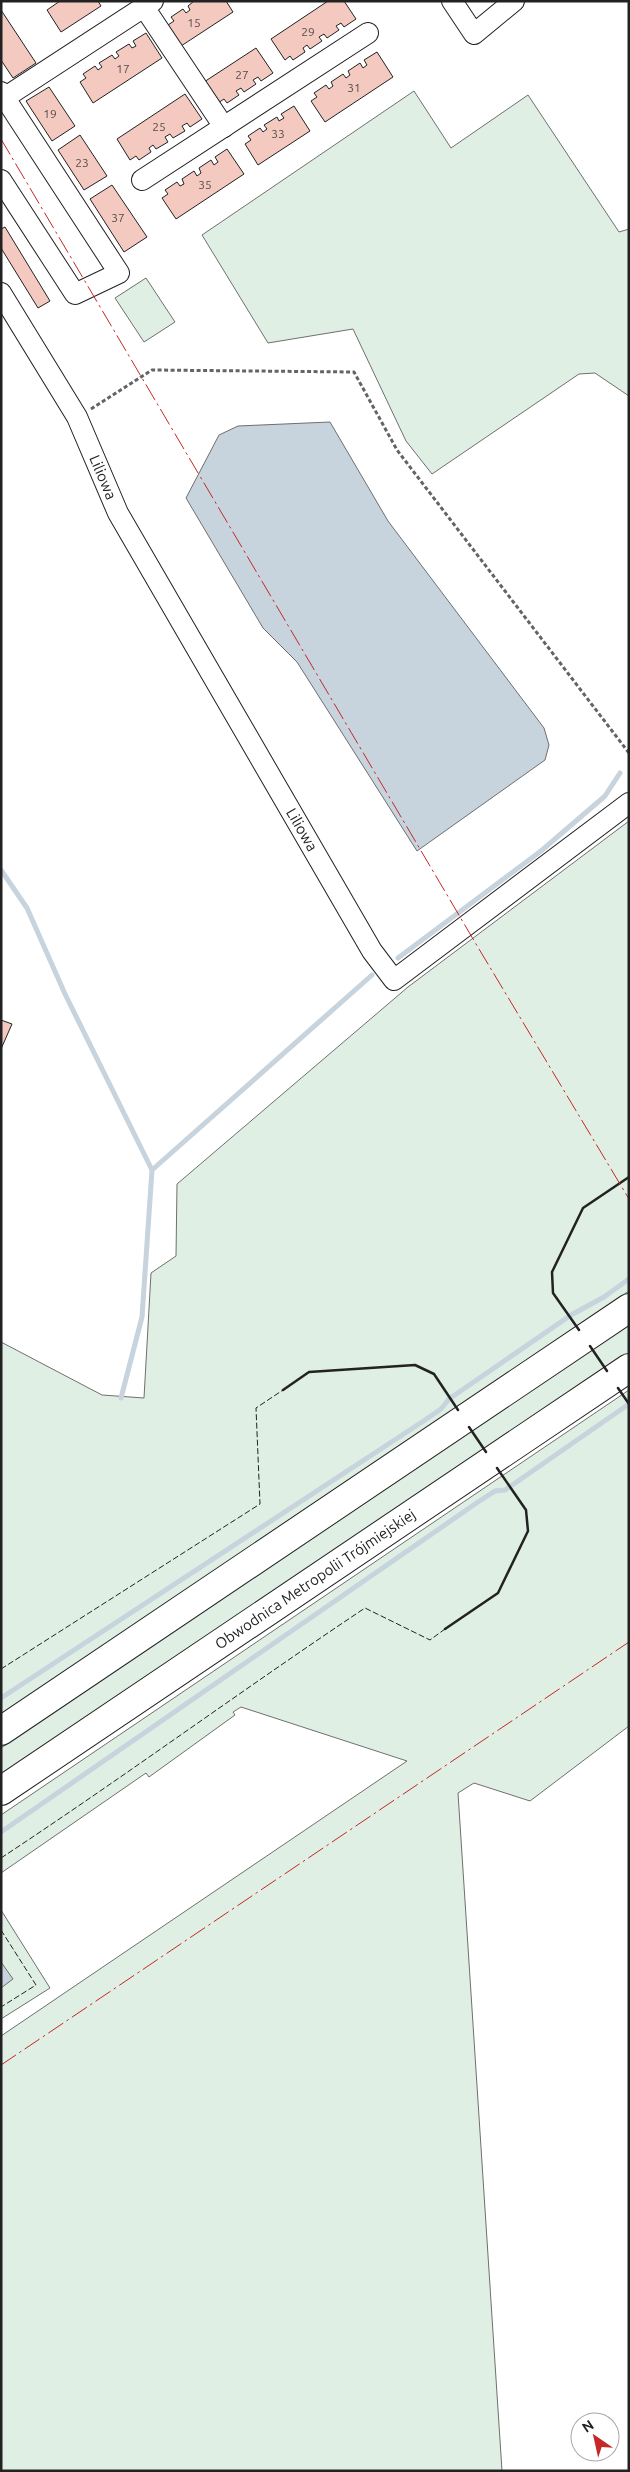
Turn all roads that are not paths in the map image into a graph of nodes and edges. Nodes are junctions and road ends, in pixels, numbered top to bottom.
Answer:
1 (452, 1) edge
2 (514, 1) edge
3 (148, 4) edge
4 (368, 33) dead end
5 (2, 97) edge
6 (224, 127) junction
7 (1, 180) edge
8 (142, 180) dead end
9 (1, 293) edge
10 (629, 803) edge
11 (629, 1308) edge
12 (629, 1368) edge
13 (1, 1731) edge
14 (1, 1791) edge

1 - 2 street
3 - 5 street
3 - 6 street
4 - 6 street
5 - 7 street
6 - 8 street
9 - 10 street, Liliowa
11 - 13 highway
12 - 14 highway, Obwodnica Metropolii Trójmiejskiej

